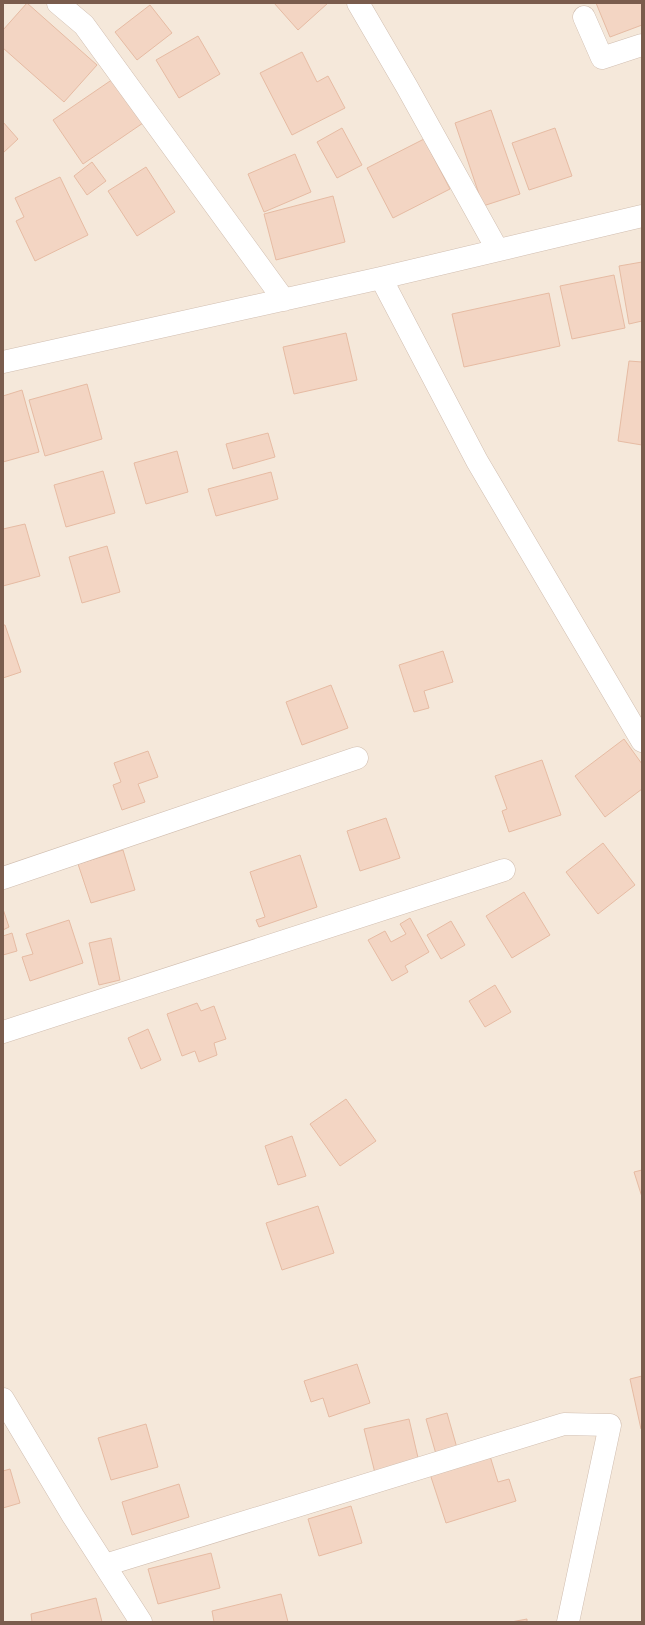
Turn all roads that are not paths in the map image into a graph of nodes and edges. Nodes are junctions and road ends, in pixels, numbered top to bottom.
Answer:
1 (58, 3) edge
2 (358, 3) edge
3 (584, 17) dead end
4 (642, 45) edge
5 (642, 216) edge
6 (497, 249) junction
7 (382, 278) junction
8 (284, 300) junction
9 (3, 362) edge
10 (642, 741) edge
11 (357, 758) dead end
12 (504, 870) dead end
13 (3, 878) edge
14 (3, 1032) edge
15 (3, 1399) edge
16 (104, 1565) junction
17 (141, 1622) edge
18 (568, 1622) edge

1 - 8 street
2 - 6 street
3 - 4 street
5 - 6 street
6 - 7 street
7 - 8 street
7 - 10 street
8 - 9 street
11 - 13 street
12 - 14 street
15 - 16 street
16 - 17 street
16 - 18 street

